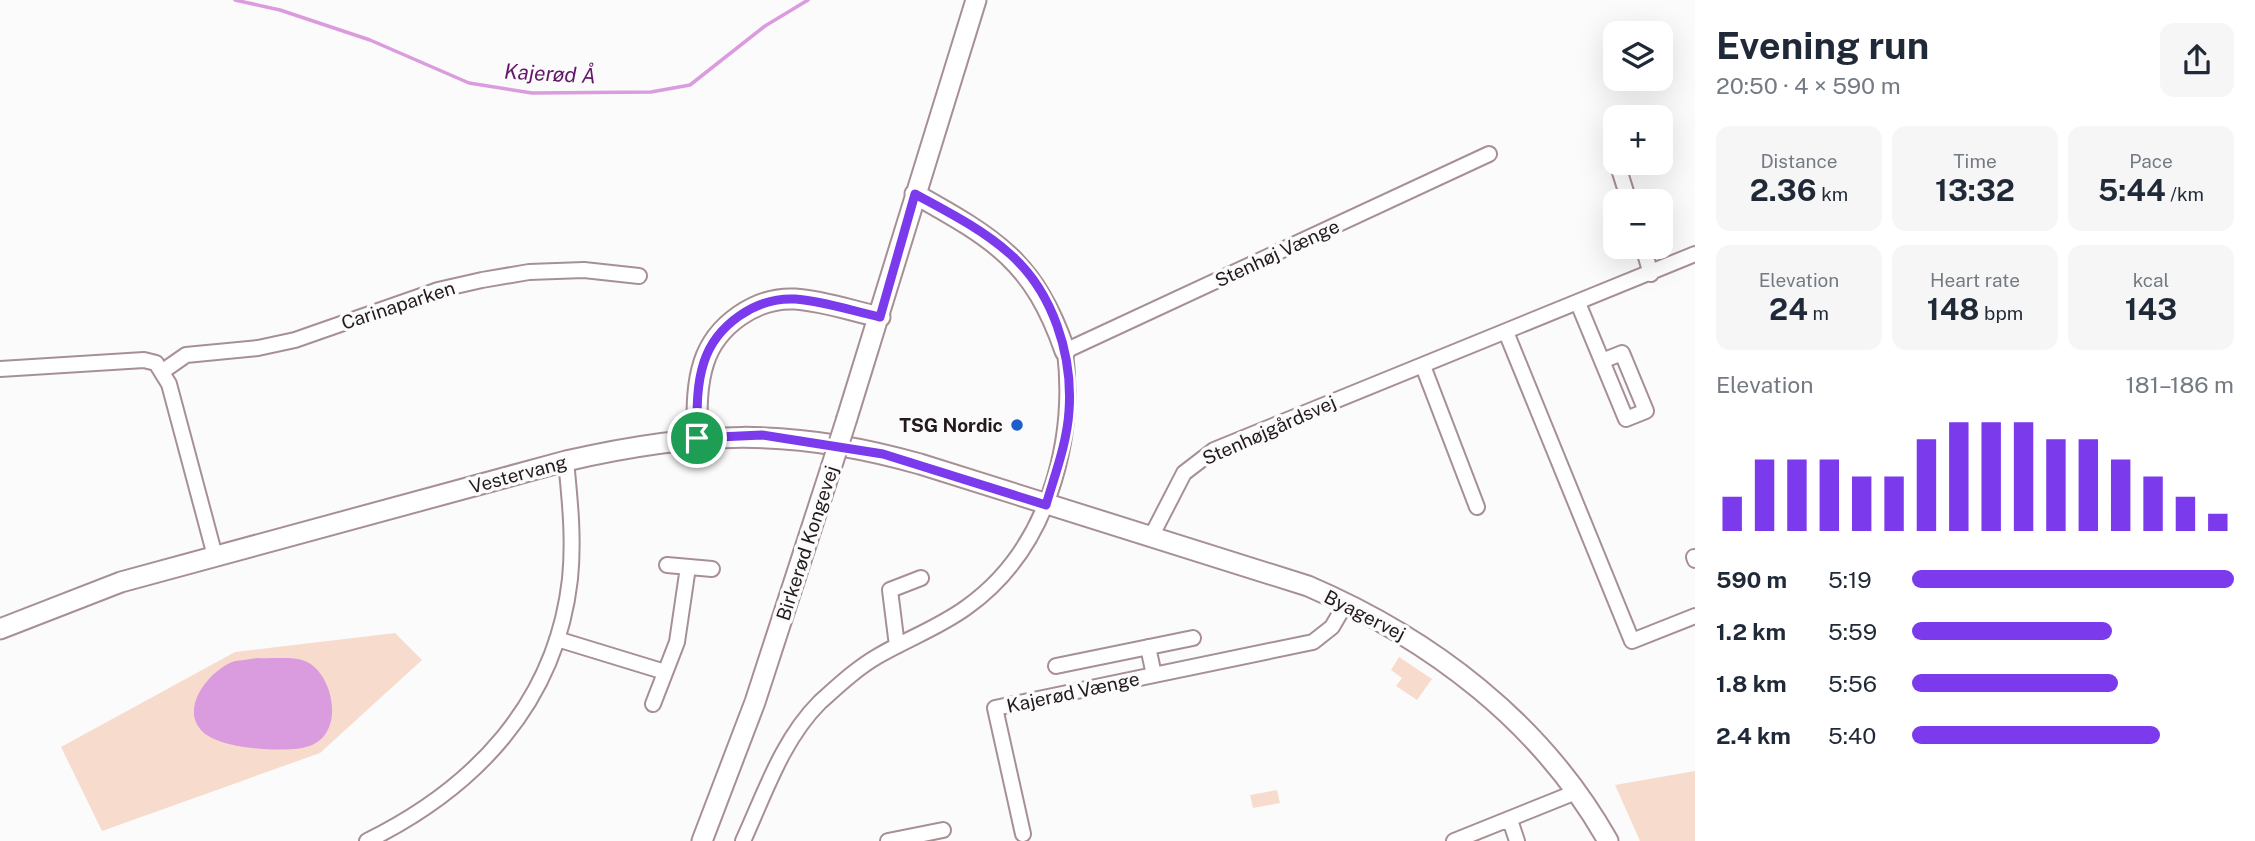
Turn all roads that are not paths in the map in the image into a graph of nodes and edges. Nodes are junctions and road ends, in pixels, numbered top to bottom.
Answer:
1 (976, 0) edge
2 (1489, 154) dead end
3 (915, 194) junction
4 (1695, 254) edge
5 (1647, 259) edge
6 (1651, 274) junction
7 (639, 276) dead end
8 (1578, 303) junction
9 (880, 317) junction
10 (1506, 332) junction
11 (1065, 351) junction
12 (1602, 361) dead end
13 (1423, 366) junction
14 (0, 369) edge
15 (163, 371) junction
16 (697, 438) junction
17 (566, 461) junction
18 (1046, 505) junction
19 (1477, 507) dead end
20 (1151, 537) junction
21 (215, 556) junction
22 (667, 565) dead end
23 (688, 567) junction
24 (712, 569) dead end
25 (921, 578) dead end
26 (1346, 603) junction
27 (1695, 616) edge
28 (0, 629) edge
29 (1193, 638) dead end
30 (557, 639) junction
31 (897, 646) junction
32 (1148, 647) junction
33 (1056, 666) dead end
34 (665, 672) junction
35 (1154, 675) junction
36 (653, 704) dead end
37 (1576, 792) junction
38 (1510, 820) junction
39 (943, 830) dead end
40 (1023, 834) dead end
41 (383, 838) edge
42 (367, 841) edge
43 (702, 841) edge
44 (743, 841) edge
45 (888, 841) edge
46 (1454, 841) edge
47 (1517, 841) edge
48 (1608, 841) edge

1 - 3 street, Birkerød Kongevej
2 - 11 street, Stenhøj Vænge
3 - 9 street, Birkerød Kongevej
3 - 11 street
4 - 6 street, Stenhøjgårdsvej
5 - 6 street
6 - 8 street, Stenhøjgårdsvej
7 - 15 street, Carinaparken
8 - 10 street, Stenhøjgårdsvej
8 - 12 street
9 - 16 street
9 - 43 street, Birkerød Kongevej, bridge
10 - 13 street, Stenhøjgårdsvej
10 - 27 street
11 - 18 street
13 - 19 street
13 - 20 street, Stenhøjgårdsvej
14 - 15 street
15 - 21 street
16 - 17 street, Vestervang
16 - 18 street, Vestervang
17 - 21 street, Vestervang
17 - 30 street
18 - 20 street, Byagervej
18 - 31 street
20 - 26 street, Byagervej
21 - 28 street, Vestervang
22 - 23 street
23 - 24 street
23 - 34 street
25 - 31 street
26 - 35 street, Kajerød Vænge
26 - 37 street, Byagervej
29 - 32 street, Kajerød Vænge
30 - 34 street
30 - 41 street
31 - 44 street
32 - 33 street, Kajerød Vænge
32 - 35 street, Kajerød Vænge
34 - 36 street
35 - 40 street, Kajerød Vænge
37 - 38 street
37 - 48 street, Byagervej
38 - 46 street
38 - 47 street
39 - 45 street
41 - 42 street

